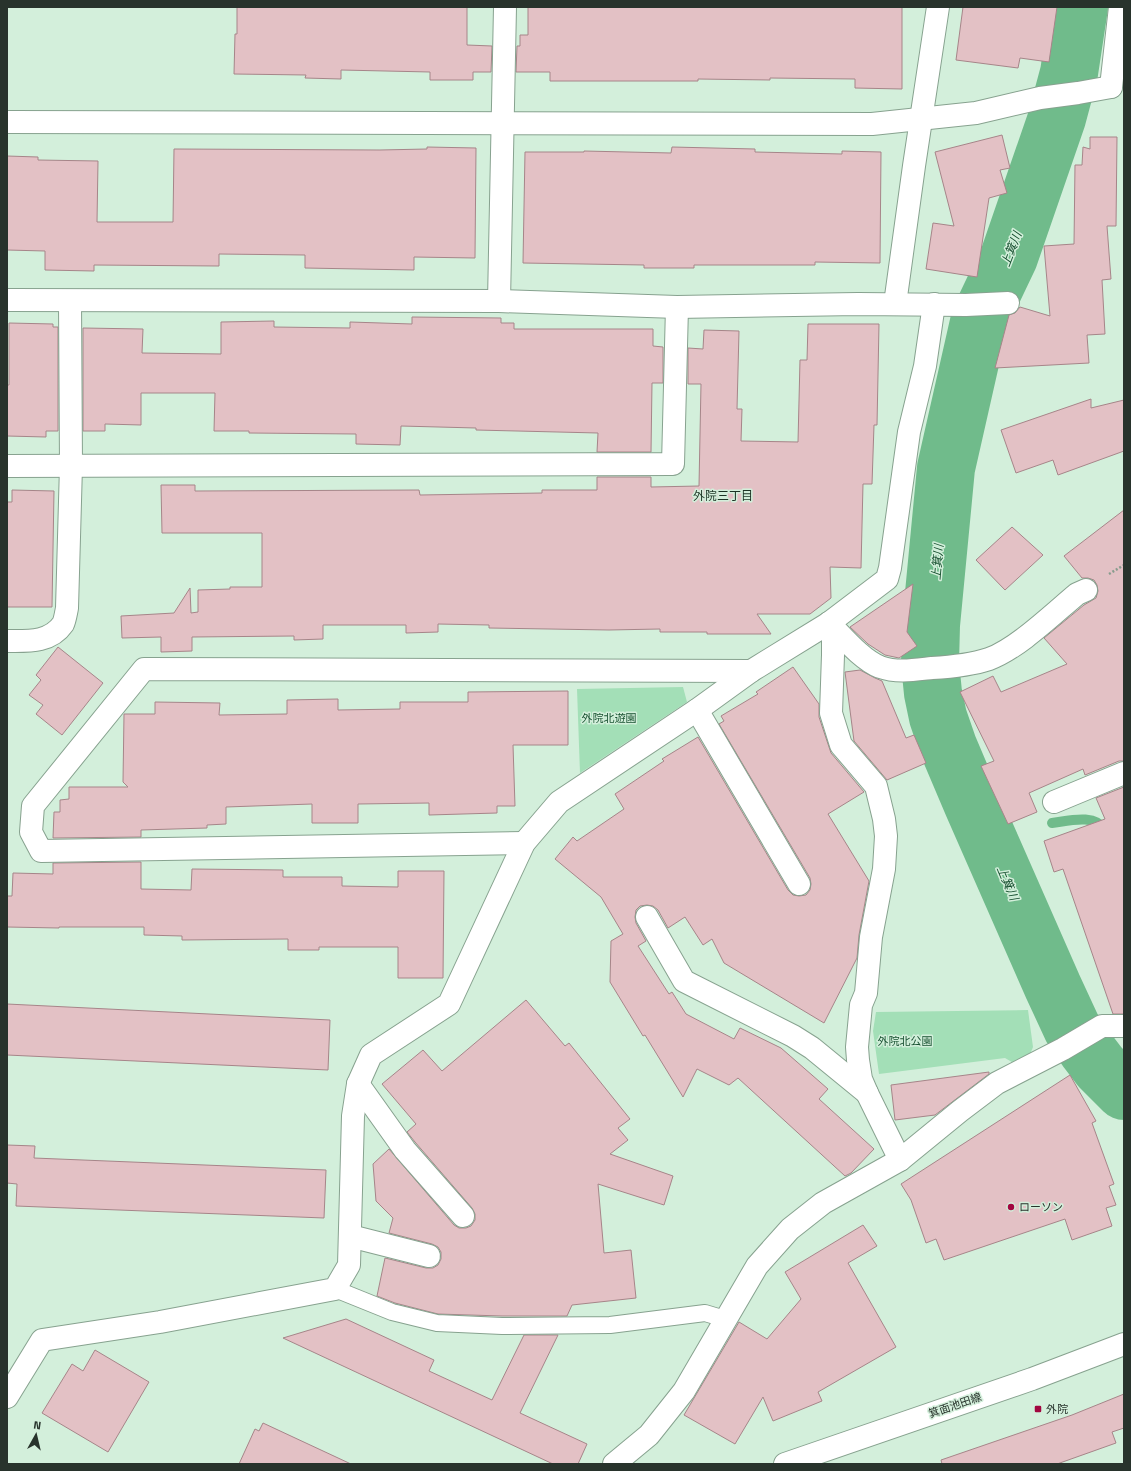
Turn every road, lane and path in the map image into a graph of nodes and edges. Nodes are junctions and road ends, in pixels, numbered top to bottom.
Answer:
1 (506, 7) edge
2 (938, 7) edge
3 (1120, 7) edge
4 (921, 119) junction
5 (7, 122) edge
6 (504, 123) junction
7 (7, 300) edge
8 (70, 301) junction
9 (499, 301) junction
10 (1003, 303) dead end
11 (895, 304) junction
12 (934, 304) junction
13 (677, 307) junction
14 (7, 466) edge
15 (71, 466) junction
16 (1086, 590) dead end
17 (829, 623) junction
18 (7, 641) edge
19 (751, 671) junction
20 (697, 710) junction
21 (1124, 773) edge
22 (1054, 802) dead end
23 (524, 843) junction
24 (799, 884) dead end
25 (647, 917) dead end
26 (1124, 1026) edge
27 (358, 1084) junction
28 (867, 1093) junction
29 (900, 1160) junction
30 (463, 1216) dead end
31 (350, 1236) junction
32 (429, 1256) dead end
33 (334, 1289) junction
34 (726, 1319) junction
35 (1124, 1344) edge
36 (7, 1397) edge
37 (614, 1464) edge
38 (785, 1464) edge

1 - 6 street
2 - 4 street
3 - 4 street
4 - 6 street
4 - 11 street
5 - 6 street
6 - 9 street
7 - 8 street
8 - 9 street
8 - 15 street
9 - 13 street
10 - 12 street
11 - 12 street
11 - 13 street
12 - 17 street
13 - 15 street
14 - 15 street
15 - 18 street
16 - 17 street
17 - 19 street
17 - 28 street
19 - 20 street
19 - 23 street
20 - 23 street
20 - 24 street
21 - 22 street
23 - 27 street
25 - 28 street
26 - 29 street
27 - 30 street
27 - 31 street
28 - 29 street
29 - 34 street
31 - 32 street
31 - 33 street
33 - 34 lane
33 - 36 street
34 - 37 street
35 - 38 street, 箕面池田線

